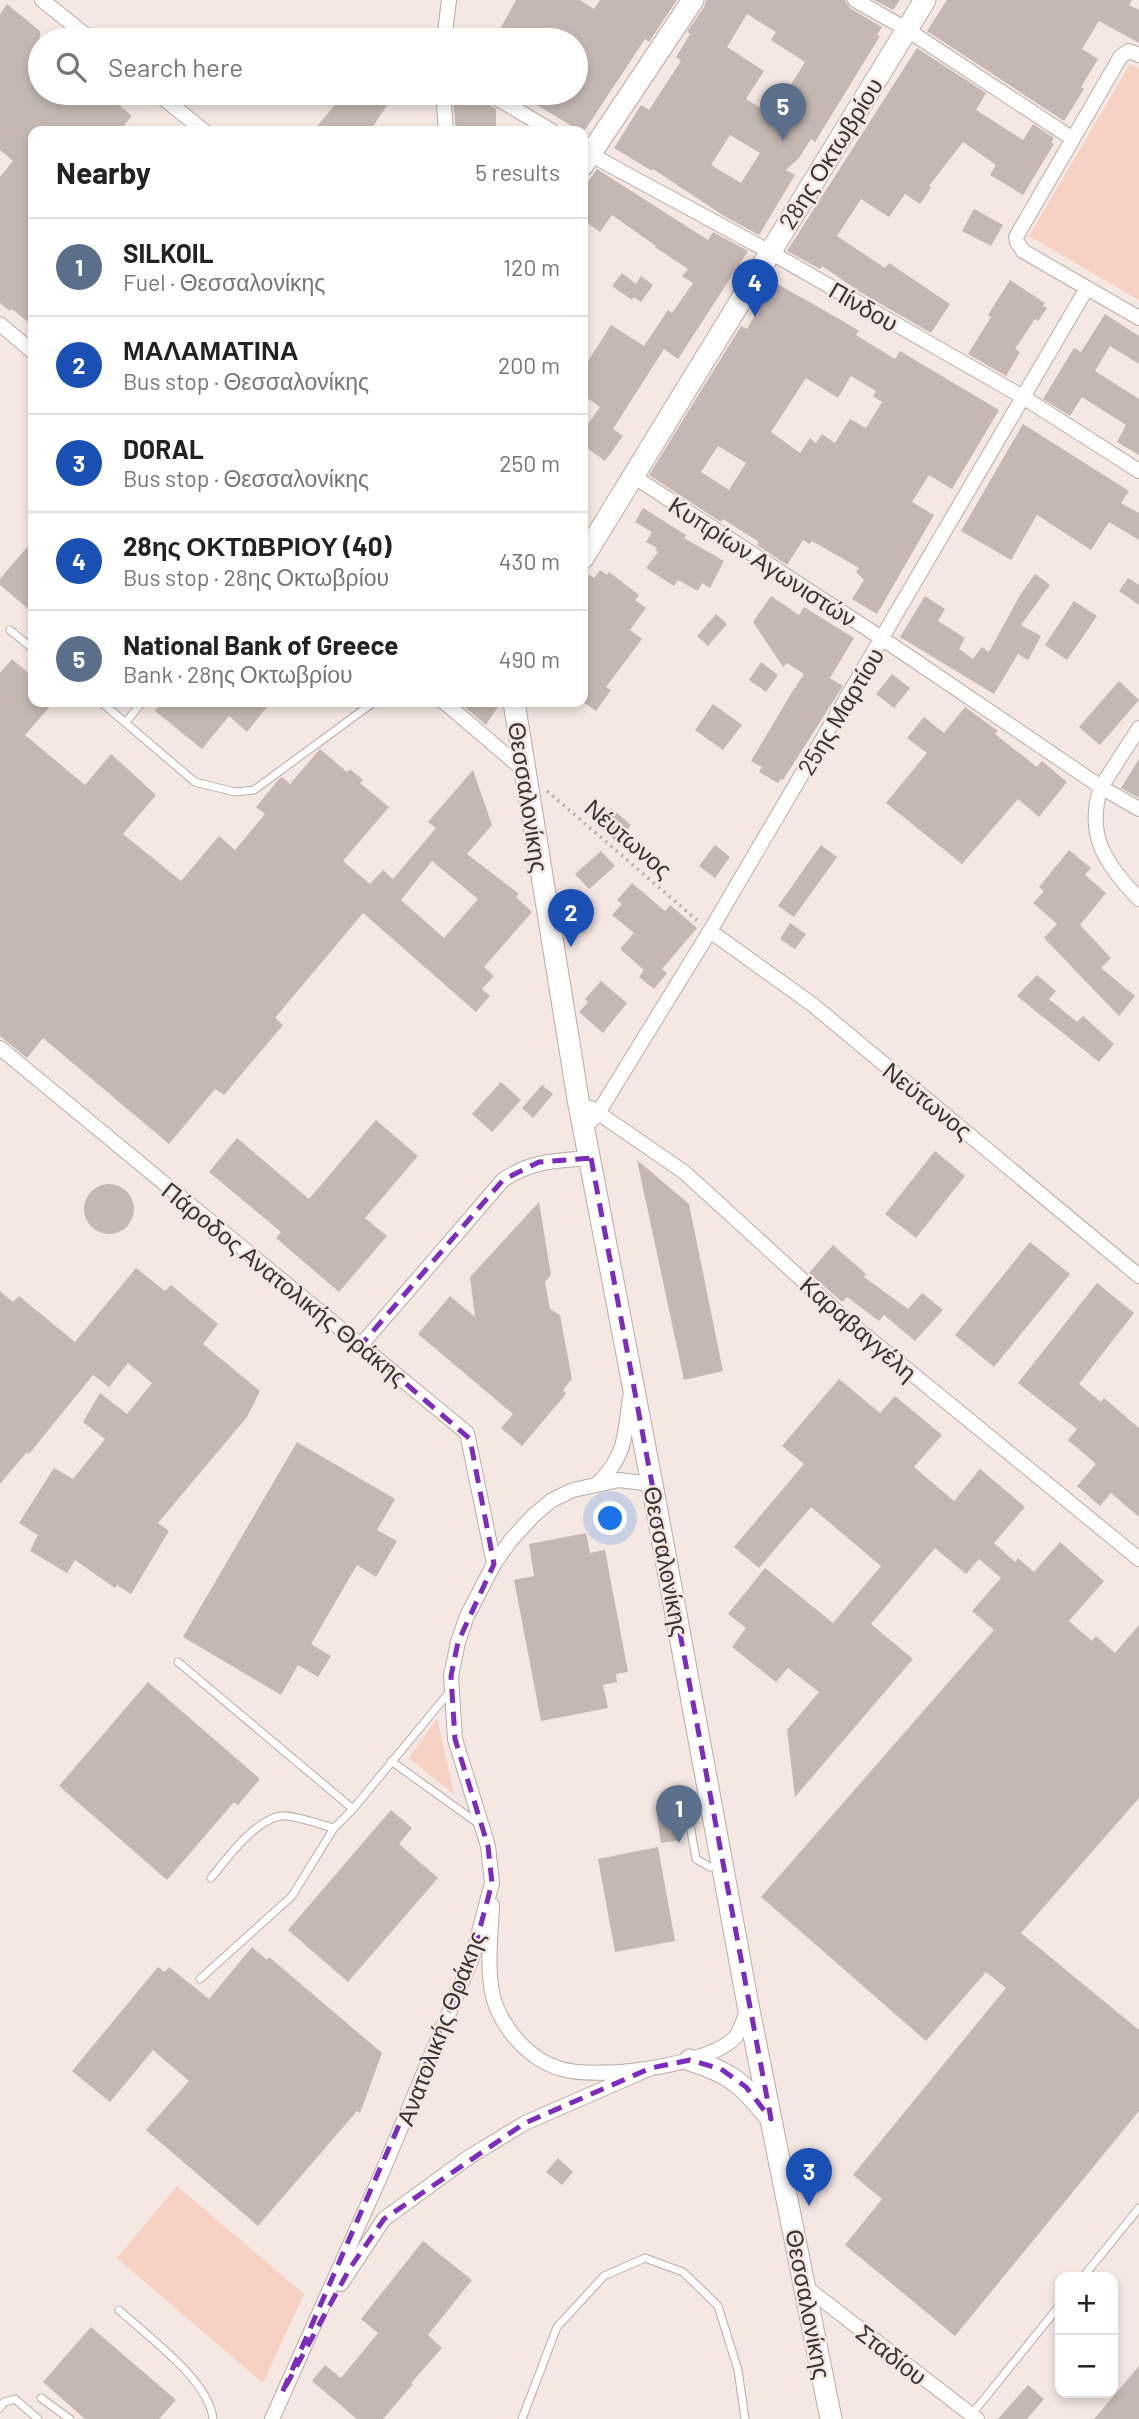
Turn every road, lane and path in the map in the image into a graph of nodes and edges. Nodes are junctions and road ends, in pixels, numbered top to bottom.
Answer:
1 (42, 0) edge
2 (449, 0) edge
3 (693, 0) edge
4 (855, 0) edge
5 (925, 0) edge
6 (77, 28) edge
7 (446, 28) edge
8 (906, 29) junction
9 (1139, 55) edge
10 (172, 105) edge
11 (444, 105) edge
12 (508, 105) edge
13 (198, 126) edge
14 (446, 126) edge
15 (544, 126) edge
16 (1073, 139) junction
17 (588, 152) edge
18 (588, 158) edge
19 (770, 252) junction
20 (1087, 288) junction
21 (1139, 318) edge
22 (0, 324) edge
23 (28, 348) edge
24 (1023, 397) junction
25 (1139, 471) edge
26 (633, 476) junction
27 (588, 550) edge
28 (9, 630) dead end
29 (883, 639) junction
30 (28, 645) edge
31 (107, 707) edge
32 (138, 707) edge
33 (367, 707) edge
34 (450, 707) edge
35 (515, 707) edge
36 (126, 722) junction
37 (1139, 728) edge
38 (524, 771) junction
39 (1101, 787) junction
40 (1139, 808) edge
41 (1139, 899) edge
42 (710, 931) junction
43 (0, 1048) edge
44 (591, 1121) junction
45 (591, 1158) junction
46 (1139, 1276) edge
47 (361, 1345) junction
48 (632, 1383) junction
49 (597, 1484) junction
50 (652, 1484) junction
51 (1139, 1559) edge
52 (494, 1564) junction
53 (178, 1662) dead end
54 (452, 1689) junction
55 (391, 1761) junction
56 (698, 1799) dead end
57 (353, 1809) junction
58 (480, 1825) junction
59 (334, 1828) junction
60 (710, 1867) dead end
61 (211, 1878) dead end
62 (492, 1882) junction
63 (200, 1979) dead end
64 (748, 2005) junction
65 (690, 2060) junction
66 (652, 2068) junction
67 (771, 2119) junction
68 (1139, 2208) edge
69 (1087, 2272) edge
70 (807, 2288) junction
71 (119, 2310) dead end
72 (1055, 2312) edge
73 (282, 2393) junction
74 (41, 2398) dead end
75 (0, 2408) edge
76 (974, 2417) edge
77 (38, 2419) edge
78 (70, 2419) edge
79 (213, 2419) edge
80 (272, 2419) edge
81 (522, 2419) edge
82 (745, 2419) edge
83 (831, 2419) edge

1 - 6 street
2 - 7 street
3 - 17 main road
4 - 8 street
5 - 8 main road, 28ης Οκτωβρίου
8 - 16 street
8 - 19 main road, 28ης Οκτωβρίου
9 - 16 street
10 - 13 street
11 - 14 street
12 - 15 street
16 - 20 street
18 - 19 street, Πίνδου
19 - 24 street, Πίνδου
19 - 26 main road, 28ης Οκτωβρίου
20 - 21 street
20 - 24 street, 25ης Μαρτίου
22 - 23 street
24 - 25 street, Πίνδου
24 - 29 street, 25ης Μαρτίου
26 - 27 main road, 28ης Οκτωβρίου
26 - 29 street, Κυπρίων Αγωνιστών
28 - 30 lane
29 - 39 street, Κυπρίων Αγωνιστών
29 - 42 street, 25ης Μαρτίου
31 - 36 lane
32 - 36 lane
33 - 36 lane
34 - 38 street
35 - 38 main road, Θεσσαλονίκης
37 - 39 street
38 - 42 path, Νέυτωνος
38 - 44 main road, Θεσσαλονίκης
39 - 40 street, Κυπρίων Αγωνιστών
39 - 41 street
42 - 44 street, 25ης Μαρτίου
42 - 46 street, Νεύτωνος
43 - 47 street, Πάροδος Ανατολικής Θράκης
44 - 45 main road, Θεσσαλονίκης
44 - 51 street, Καραβαγγέλη
45 - 47 street
45 - 48 main road, Θεσσαλονίκης
47 - 52 street, Πάροδος Ανατολικής Θράκης
48 - 49 street
48 - 50 main road, Θεσσαλονίκης
49 - 50 street, Ανατολικής Θράκης
49 - 52 street, Ανατολικής Θράκης
50 - 64 main road, Θεσσαλονίκης
52 - 54 street, Ανατολικής Θράκης
53 - 57 lane
54 - 55 lane
54 - 58 street, Ανατολικής Θράκης
55 - 57 lane
55 - 58 lane
56 - 60 lane
57 - 59 lane
58 - 62 street, Ανατολικής Θράκης
59 - 61 lane
59 - 63 lane
62 - 66 street
62 - 73 street, Ανατολικής Θράκης
64 - 65 street
64 - 67 main road, Θεσσαλονίκης
65 - 66 street
65 - 67 main road
66 - 73 street
67 - 70 main road, Θεσσαλονίκης
68 - 69 lane
70 - 76 street, Σταδίου
70 - 83 main road, Θεσσαλονίκης
71 - 79 lane
72 - 76 lane
73 - 80 street, Ανατολικής Θράκης
74 - 78 lane
75 - 77 lane
81 - 82 lane

